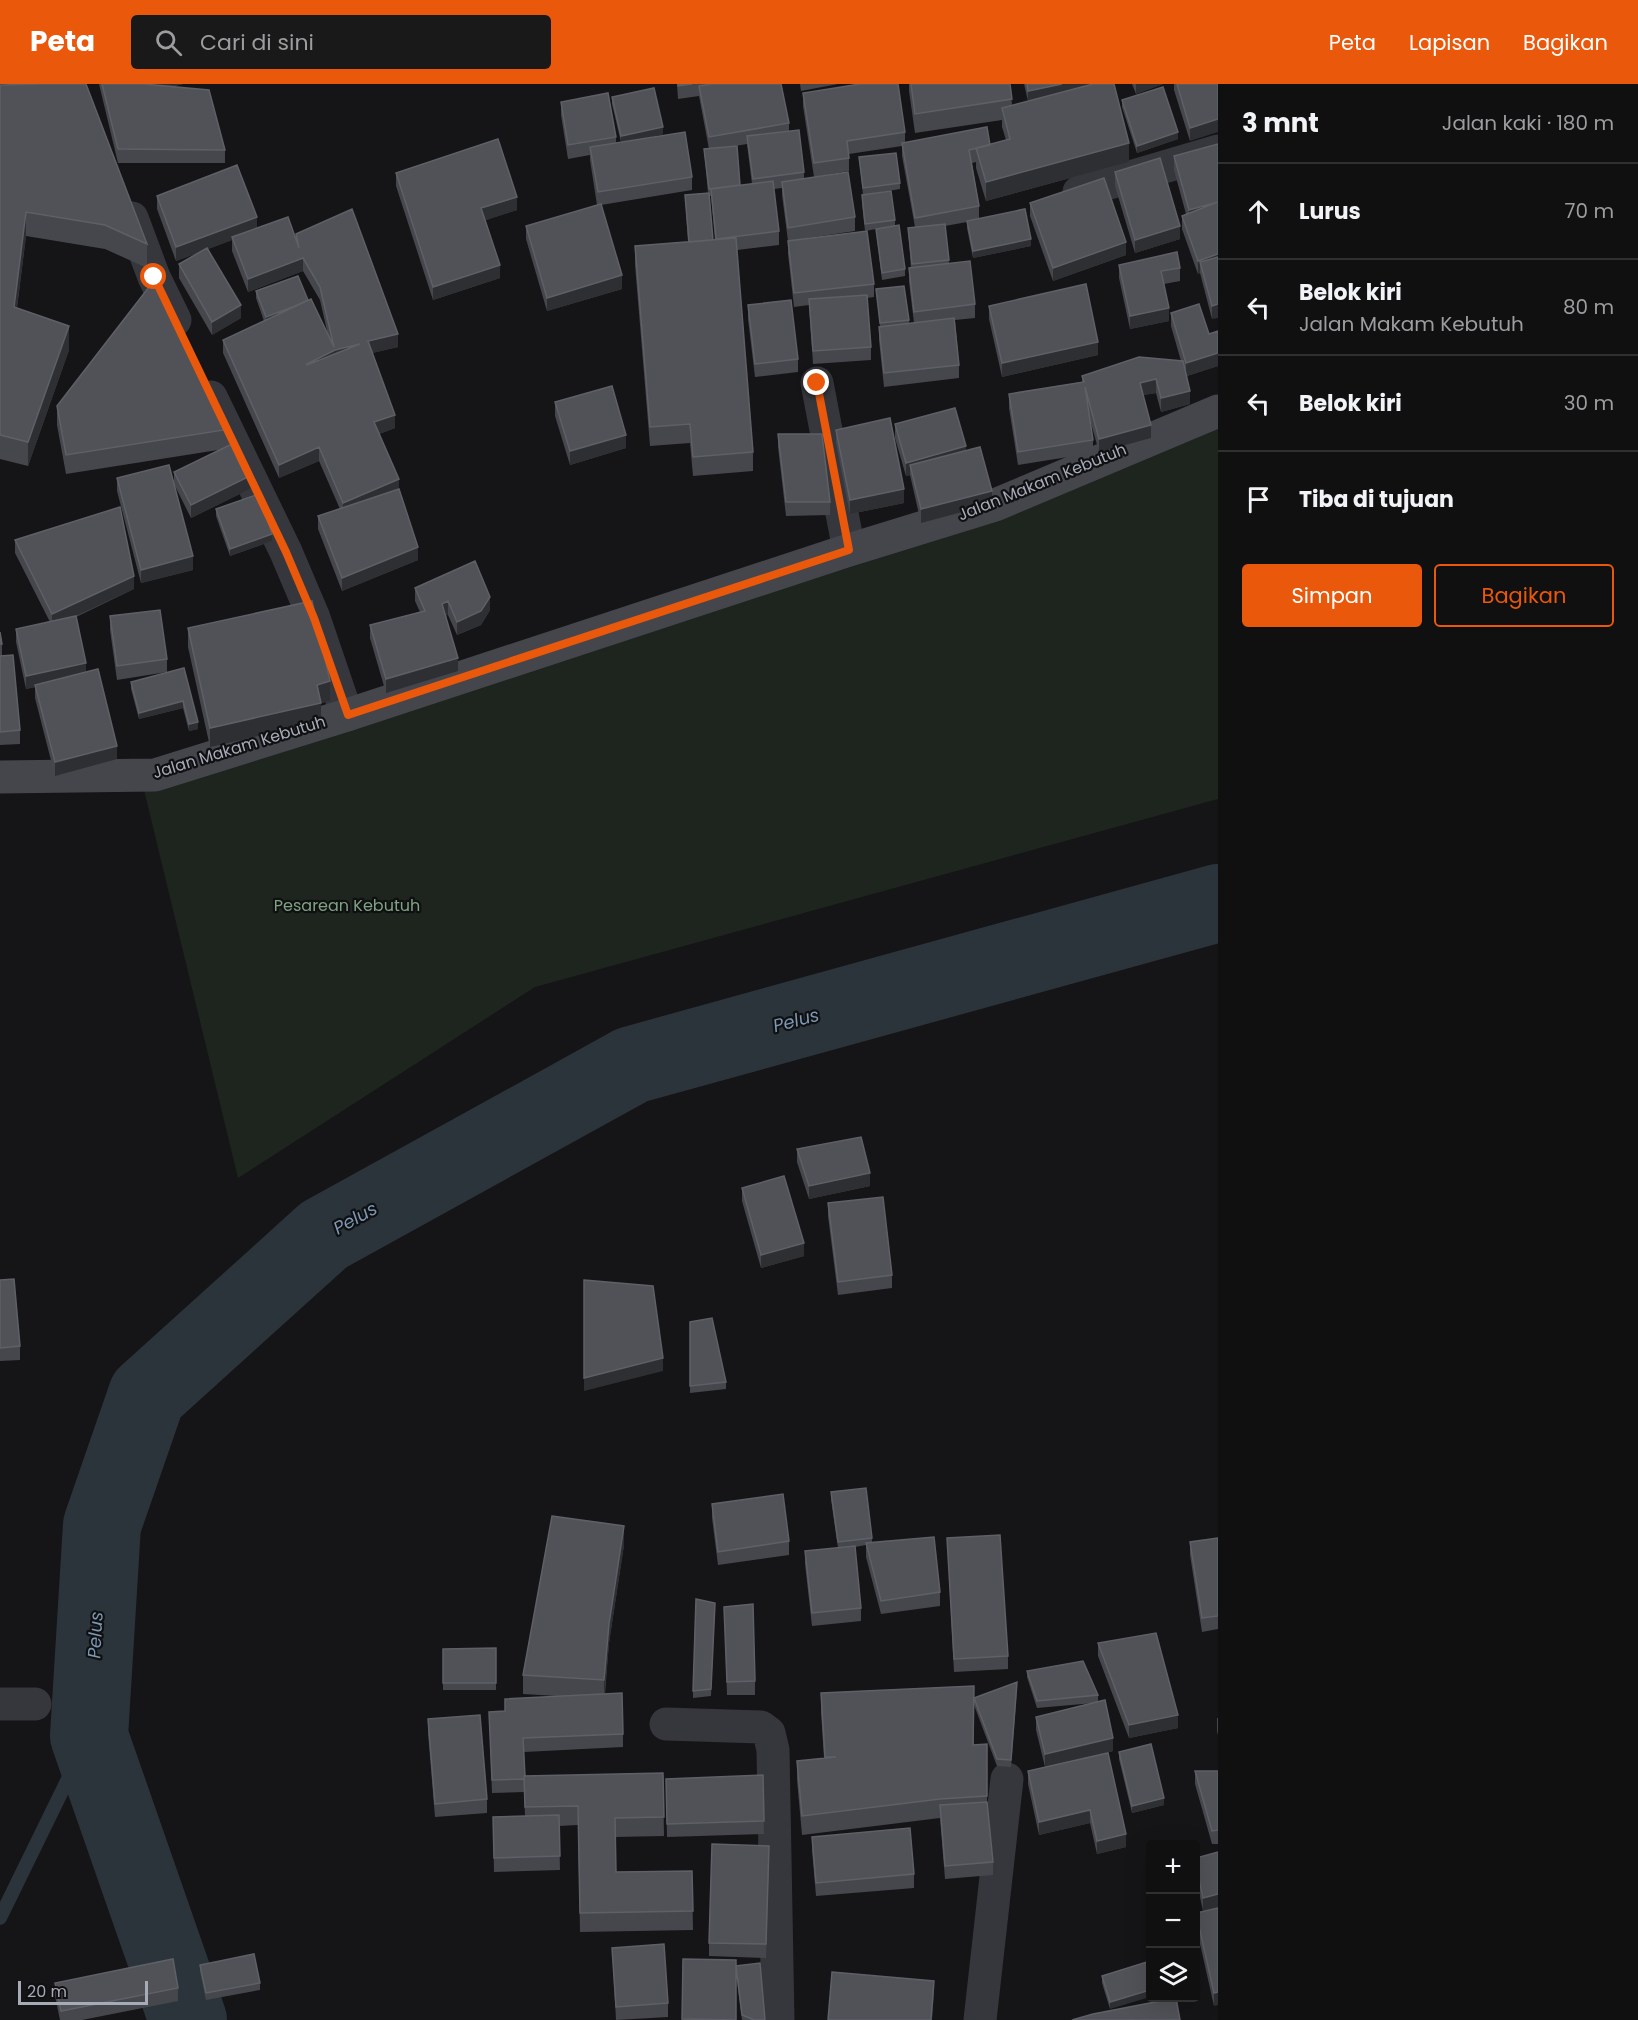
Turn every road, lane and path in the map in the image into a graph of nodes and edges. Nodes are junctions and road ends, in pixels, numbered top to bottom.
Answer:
1 (1218, 151) edge
2 (1079, 192) edge
3 (123, 193) edge
4 (817, 383) dead end
5 (1218, 411) edge
6 (849, 550) junction
7 (348, 715) junction
8 (0, 777) edge
9 (0, 1704) edge
10 (35, 1704) dead end
11 (666, 1724) dead end
12 (1007, 1779) dead end
13 (778, 2020) edge
14 (980, 2020) edge

1 - 2 street
3 - 7 street
4 - 6 street
5 - 6 street, Jalan Makam Kebutuh
6 - 7 street, Jalan Makam Kebutuh
7 - 8 street, Jalan Makam Kebutuh
9 - 10 street
11 - 13 street
12 - 14 street

